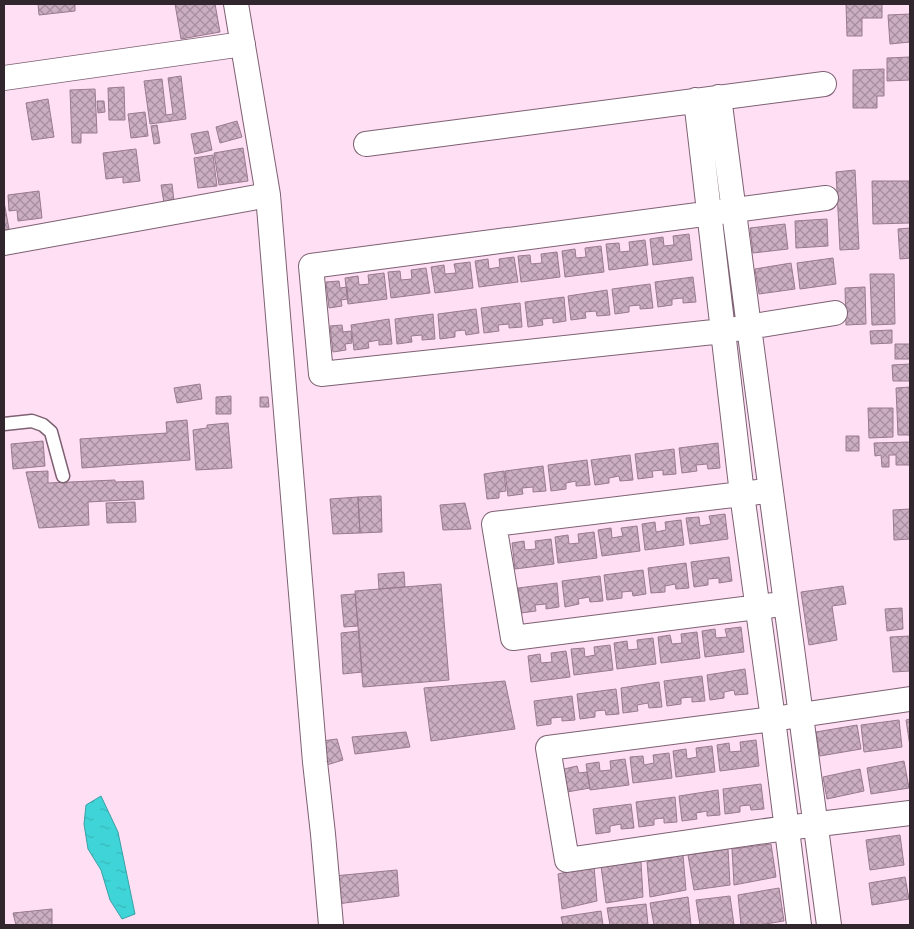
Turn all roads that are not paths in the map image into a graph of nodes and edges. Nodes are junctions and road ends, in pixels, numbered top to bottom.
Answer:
1 (236, 4) edge
2 (243, 44) junction
3 (4, 78) edge
4 (824, 84) dead end
5 (720, 97) junction
6 (696, 100) junction
7 (366, 144) dead end
8 (268, 195) junction
9 (826, 198) dead end
10 (734, 211) junction
11 (708, 214) junction
12 (4, 243) edge
13 (835, 314) dead end
14 (749, 327) junction
15 (723, 331) junction
16 (4, 424) edge
17 (63, 476) dead end
18 (770, 490) junction
19 (742, 494) junction
20 (785, 604) junction
21 (758, 607) junction
22 (910, 699) edge
23 (800, 715) junction
24 (774, 719) junction
25 (910, 812) edge
26 (816, 825) junction
27 (786, 828) junction
28 (331, 925) edge
29 (799, 925) edge
30 (829, 925) edge

1 - 2 street
2 - 3 street
2 - 8 street
4 - 5 street
5 - 6 street
5 - 10 street
6 - 7 street
6 - 11 street
8 - 12 street
8 - 28 street
9 - 10 street
10 - 11 street
10 - 14 street
11 - 15 street
11 - 15 street
13 - 14 street
14 - 15 street
14 - 18 street
15 - 19 street
16 - 17 lane
18 - 19 street
18 - 20 street
19 - 21 street
19 - 21 street
20 - 21 street
20 - 23 street
21 - 24 street
22 - 23 street
23 - 24 street
23 - 26 street
24 - 27 street
24 - 27 street
25 - 26 street
26 - 27 street
26 - 30 street
27 - 29 street

